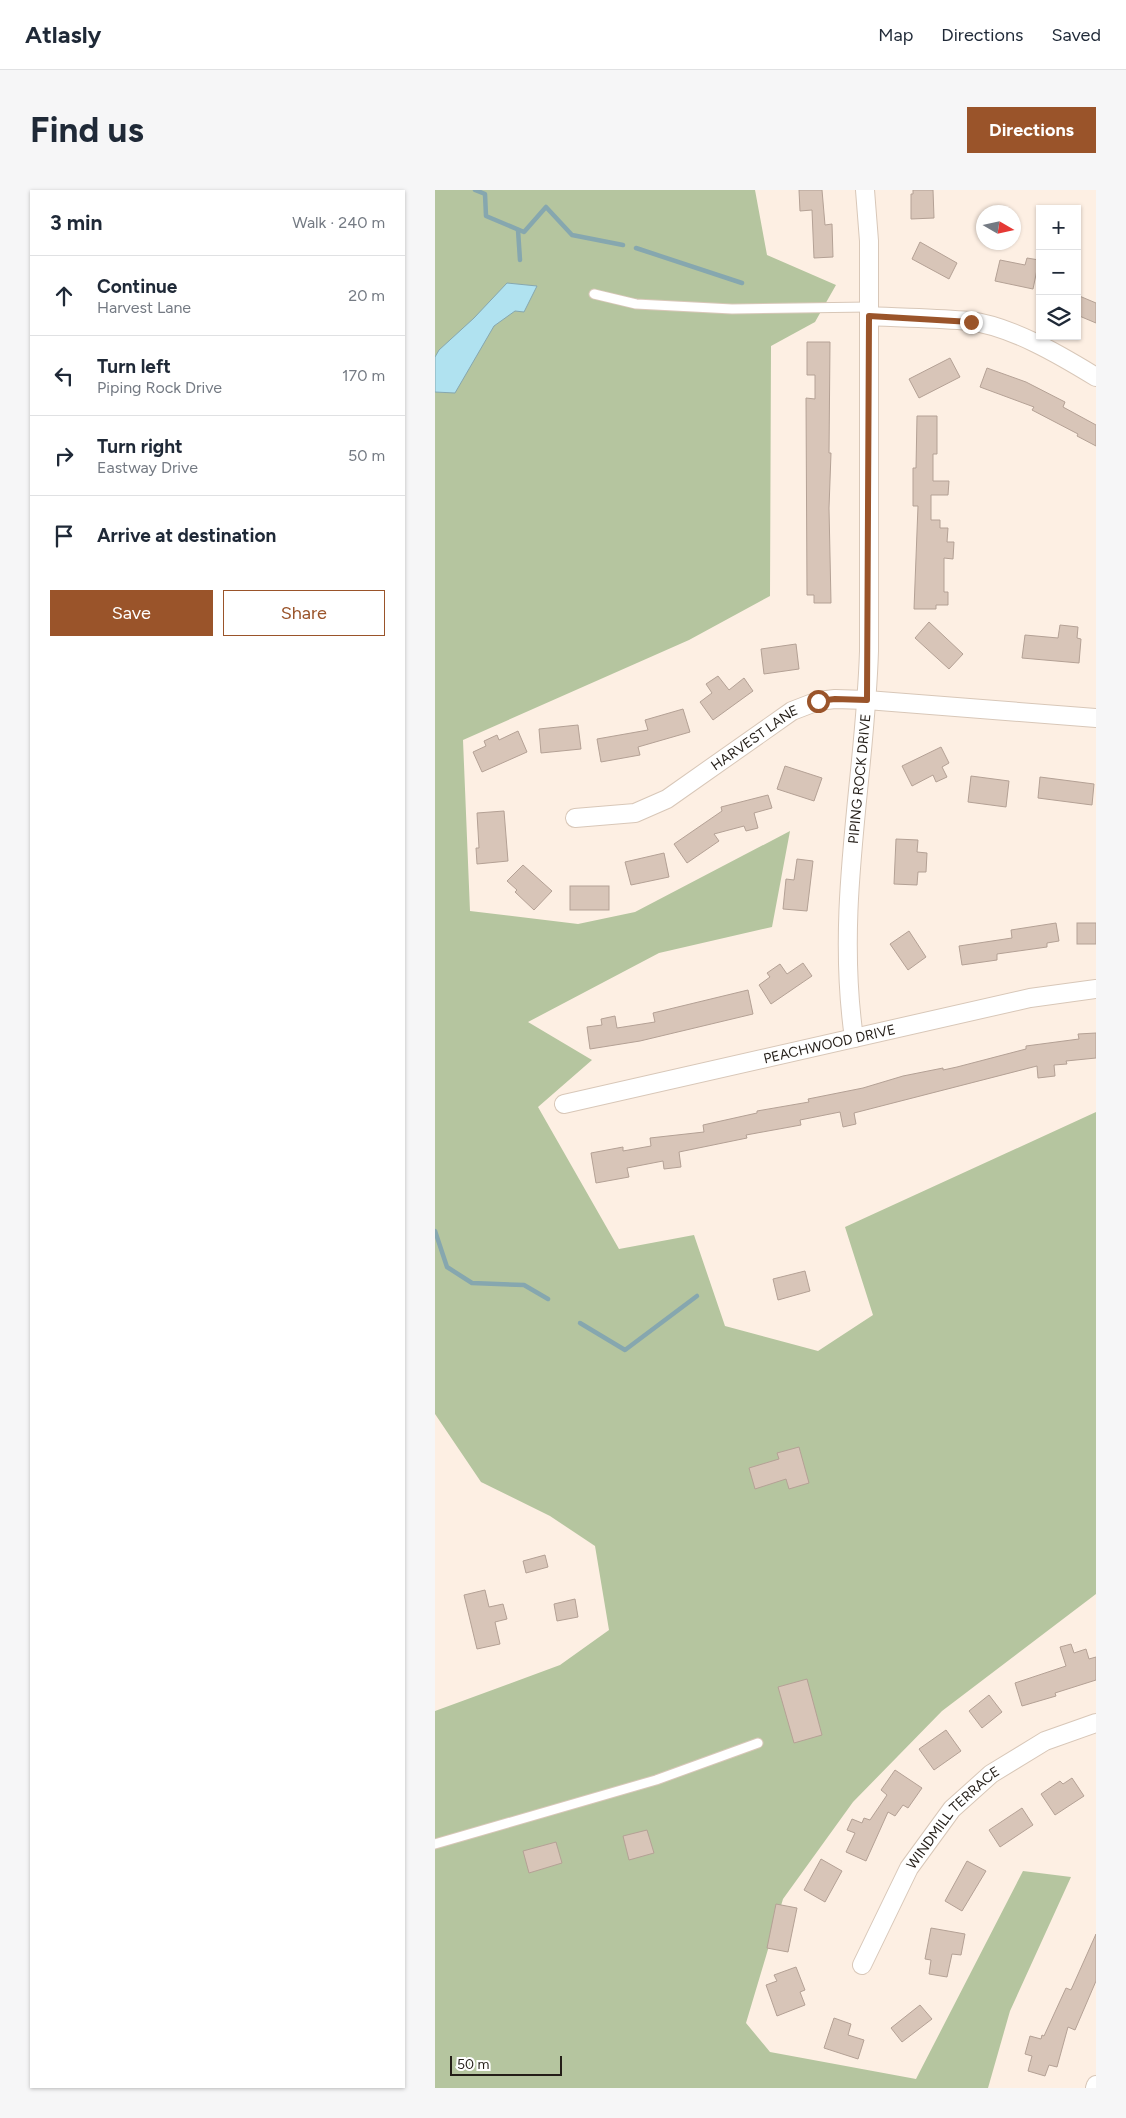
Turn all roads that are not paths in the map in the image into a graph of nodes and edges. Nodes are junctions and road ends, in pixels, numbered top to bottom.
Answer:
1 (865, 190) edge
2 (595, 294) dead end
3 (869, 311) junction
4 (1096, 377) edge
5 (867, 700) junction
6 (1096, 718) edge
7 (575, 818) dead end
8 (1096, 989) edge
9 (855, 1038) junction
10 (564, 1104) dead end
11 (1096, 1723) edge
12 (758, 1743) dead end
13 (435, 1844) edge
14 (862, 1965) dead end

1 - 3 street, PIPING ROCK DRIVE
2 - 3 lane
3 - 4 street
3 - 5 street, PIPING ROCK DRIVE
5 - 6 street, HARVEST LANE
5 - 7 street, HARVEST LANE
5 - 9 street, PIPING ROCK DRIVE
8 - 9 street, PEACHWOOD DRIVE
9 - 10 street, PEACHWOOD DRIVE
11 - 14 street, WINDMILL TERRACE
12 - 13 lane

